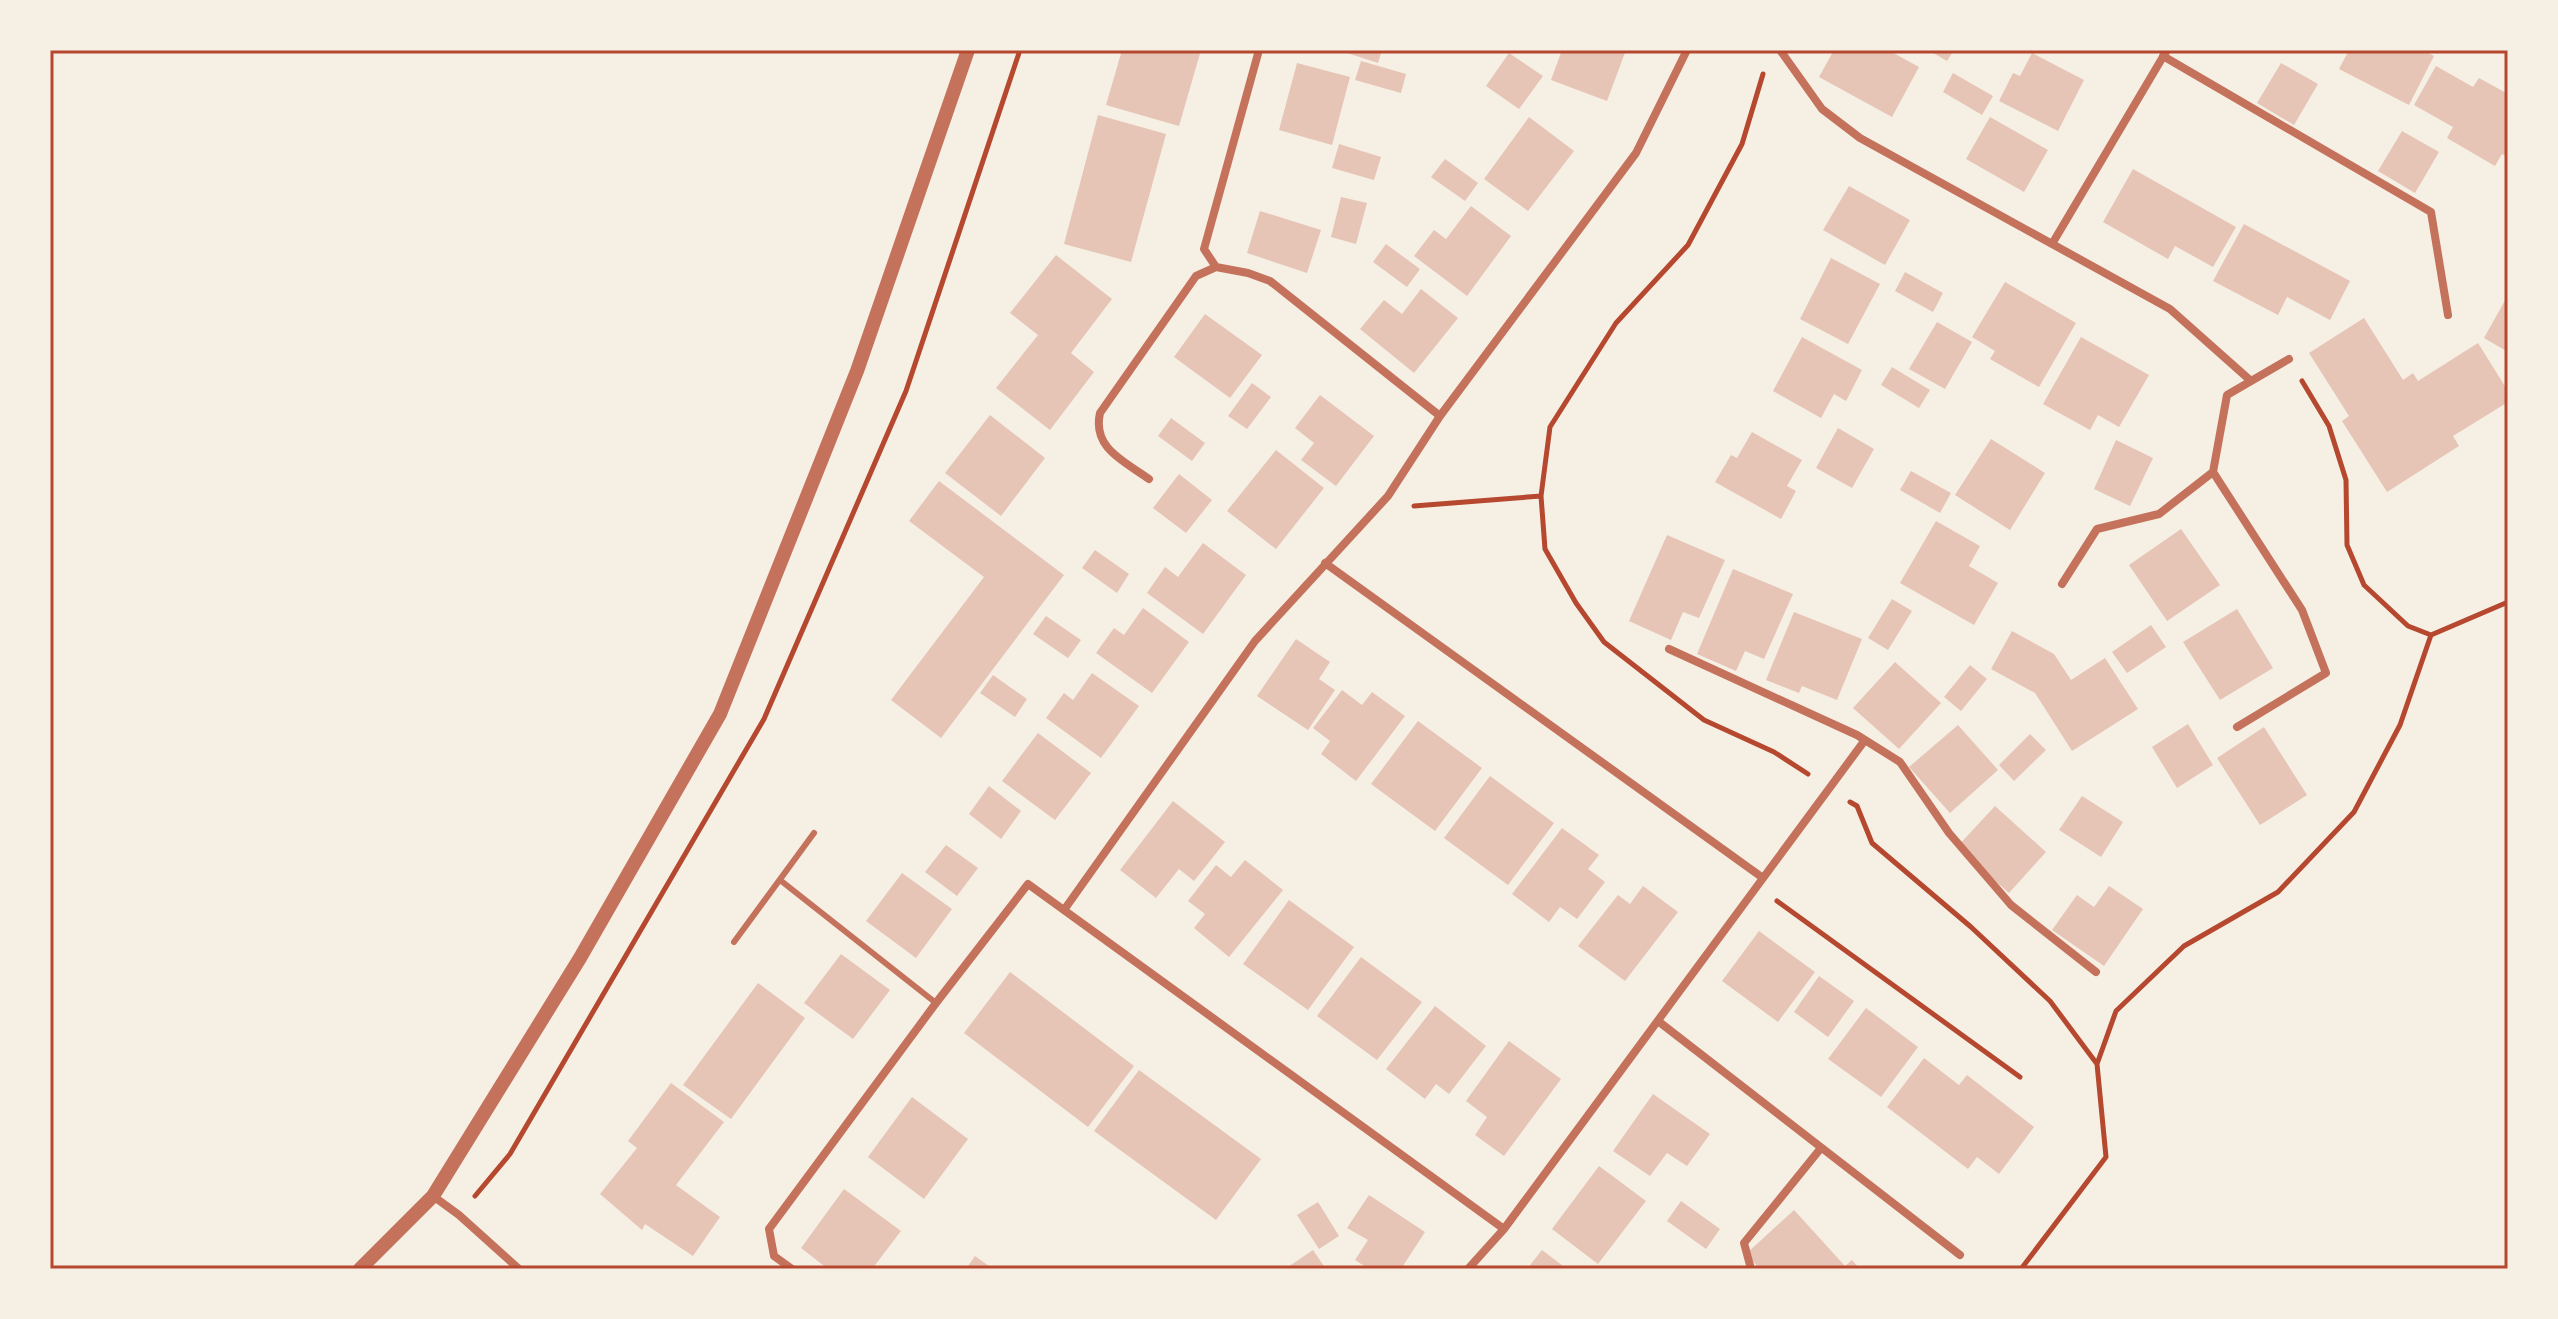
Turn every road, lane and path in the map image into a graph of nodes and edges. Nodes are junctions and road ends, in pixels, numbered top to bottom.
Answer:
1 (968, 50) edge
2 (1259, 50) edge
3 (1687, 50) edge
4 (1780, 50) edge
5 (2165, 53) edge
6 (1767, 61) dead end
7 (2052, 244) junction
8 (1216, 267) junction
9 (2448, 315) dead end
10 (2289, 359) joint
11 (2251, 381) junction
12 (1440, 416) junction
13 (2213, 472) junction
14 (1149, 479) dead end
15 (1388, 496) junction
16 (1541, 496) junction
17 (1325, 563) junction
18 (2062, 584) dead end
19 (2508, 602) edge
20 (2431, 635) junction
21 (1669, 649) dead end
22 (2237, 727) dead end
23 (1865, 740) junction
24 (1829, 788) junction
25 (814, 833) dead end
26 (1763, 878) junction
27 (780, 880) junction
28 (1757, 887) junction
29 (1064, 910) junction
30 (734, 942) dead end
31 (2096, 972) dead end
32 (936, 1003) junction
33 (1658, 1021) junction
34 (2097, 1064) junction
35 (2020, 1077) dead end
36 (1821, 1148) junction
37 (433, 1196) junction
38 (1504, 1229) junction
39 (1960, 1255) dead end
40 (360, 1269) edge
41 (519, 1269) edge
42 (792, 1269) edge
43 (1468, 1269) edge
44 (1751, 1269) edge
45 (2021, 1269) edge

1 - 37 street
2 - 8 street
3 - 12 street
4 - 7 street
5 - 7 street
5 - 9 street
6 - 16 path
7 - 11 street
8 - 12 street
8 - 14 street
10 - 11 street
10 - 20 path
11 - 13 street
12 - 15 street
13 - 18 street
13 - 22 street
15 - 16 path
15 - 17 street
16 - 24 path
17 - 26 street
17 - 29 street
19 - 20 path
20 - 34 path
21 - 23 street
23 - 24 street
23 - 31 street
24 - 26 street
24 - 34 path
25 - 27 lane
26 - 28 street
27 - 30 lane
27 - 32 lane
28 - 33 street
28 - 35 path
29 - 32 street
29 - 38 street
32 - 42 street
33 - 36 street
33 - 38 street
34 - 45 path
36 - 39 street
36 - 44 street
37 - 40 street
37 - 41 street
38 - 43 street

